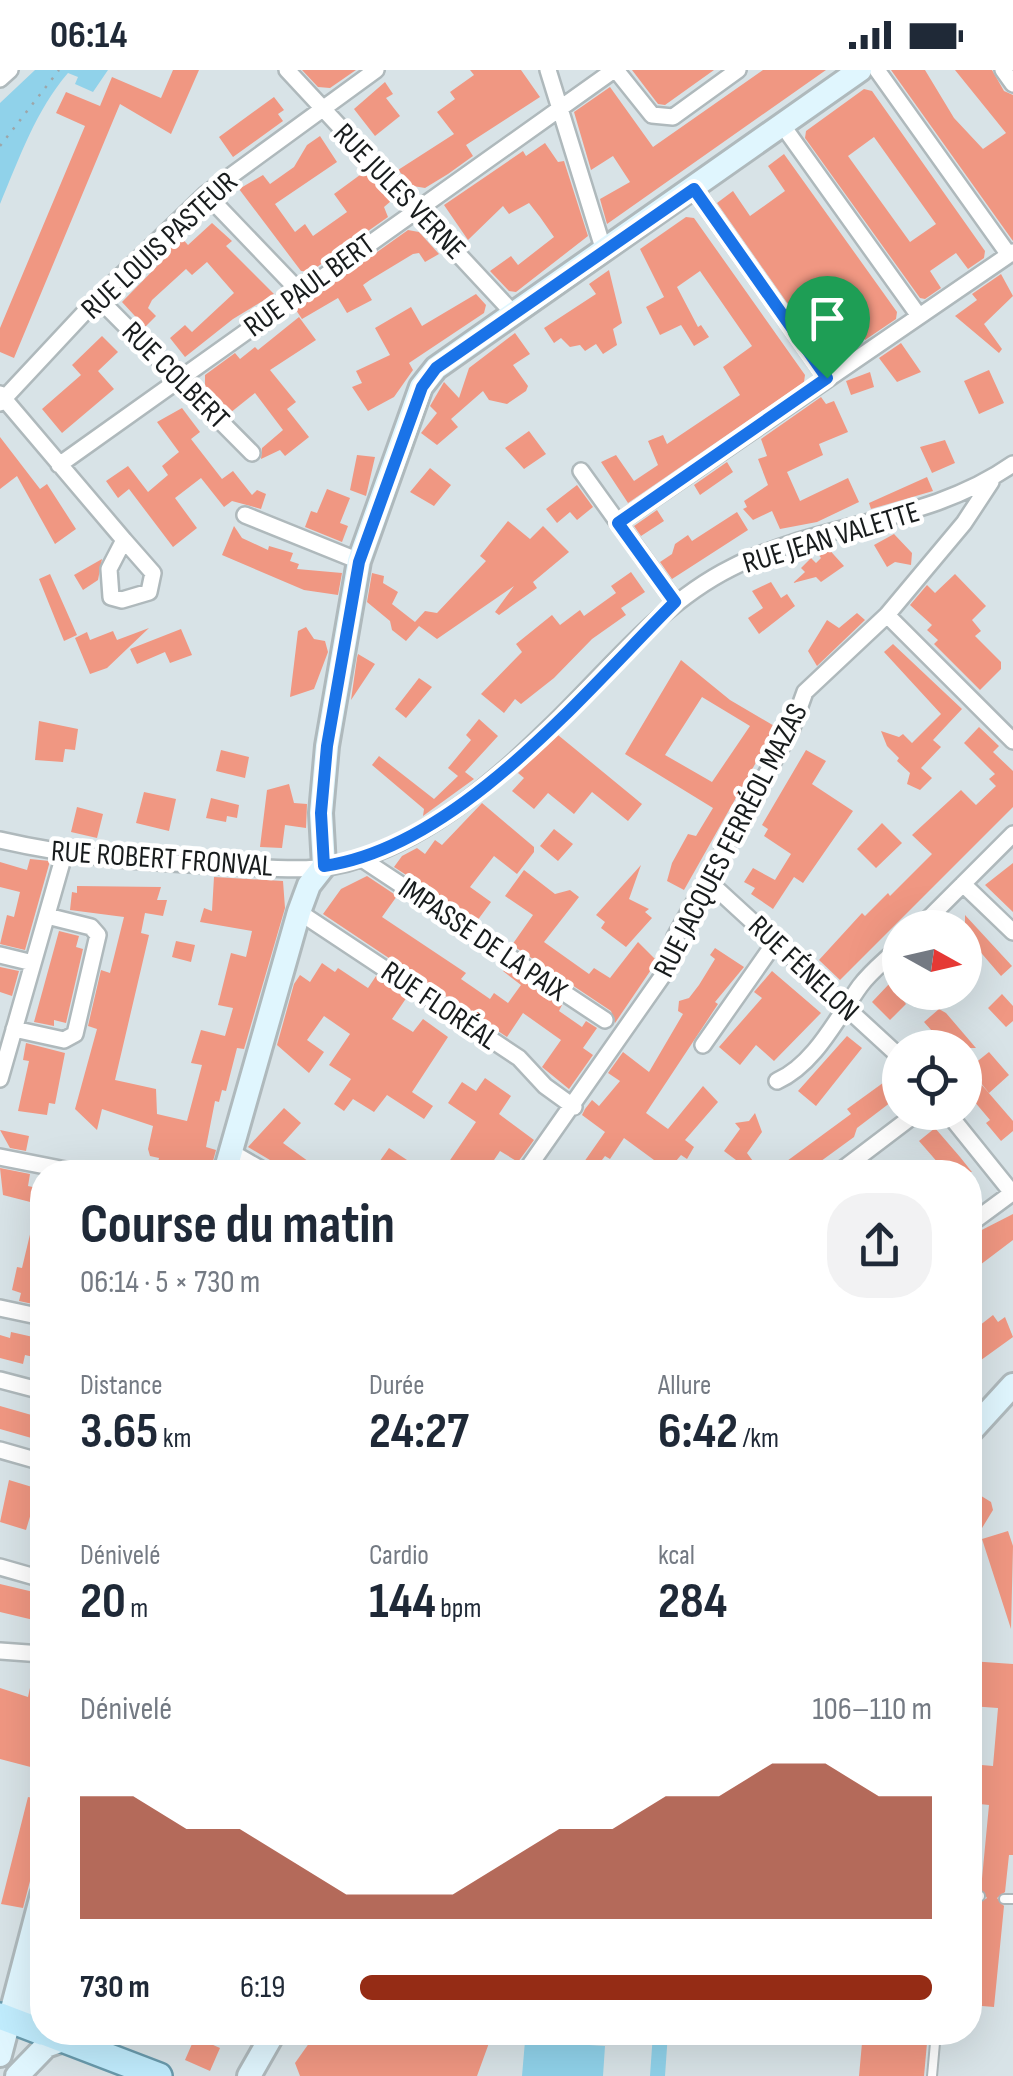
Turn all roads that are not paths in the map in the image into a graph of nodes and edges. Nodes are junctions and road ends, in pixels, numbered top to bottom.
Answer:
1 (10, 70) edge
2 (287, 70) edge
3 (376, 70) edge
4 (548, 70) edge
5 (615, 70) edge
6 (738, 70) edge
7 (860, 70) edge
8 (877, 70) edge
9 (1003, 70) edge
10 (0, 79) edge
11 (1013, 84) edge
12 (560, 107) junction
13 (322, 109) junction
14 (783, 126) junction
15 (694, 189) junction
16 (206, 194) junction
17 (418, 207) junction
18 (604, 251) junction
19 (1011, 254) edge
20 (300, 292) junction
21 (98, 298) junction
22 (513, 313) junction
23 (918, 316) junction
24 (181, 377) junction
25 (827, 378) junction
26 (2, 398) edge
27 (252, 453) dead end
28 (1013, 464) edge
29 (59, 465) junction
30 (581, 471) dead end
31 (993, 478) junction
32 (245, 515) dead end
33 (618, 523) junction
34 (124, 540) dead end
35 (359, 562) junction
36 (675, 602) junction
37 (887, 614) junction
38 (1013, 740) edge
39 (1013, 834) edge
40 (0, 840) edge
41 (64, 856) junction
42 (362, 858) junction
43 (324, 866) junction
44 (707, 880) junction
45 (963, 884) junction
46 (937, 910) edge
47 (299, 912) junction
48 (47, 916) junction
49 (1013, 932) edge
50 (776, 941) junction
51 (0, 955) edge
52 (33, 963) junction
53 (882, 964) edge
54 (848, 1009) junction
55 (605, 1020) dead end
56 (14, 1030) junction
57 (882, 1040) edge
58 (704, 1045) dead end
59 (0, 1079) edge
60 (777, 1081) dead end
61 (574, 1106) junction
62 (894, 1130) edge
63 (960, 1130) edge
64 (0, 1157) edge
65 (229, 1160) edge
66 (534, 1160) edge
67 (854, 1160) edge
68 (30, 1163) edge
69 (1012, 1194) edge
70 (982, 1215) edge
71 (0, 1308) edge
72 (30, 1314) edge
73 (0, 1380) edge
74 (1013, 1385) edge
75 (30, 1388) edge
76 (982, 1419) edge
77 (0, 1450) edge
78 (30, 1459) edge
79 (0, 1567) edge
80 (30, 1576) edge
81 (0, 1651) edge
82 (30, 1653) edge
83 (30, 1948) edge
84 (28, 1957) junction
85 (0, 1983) edge
86 (30, 2008) edge
87 (4, 2017) edge
88 (30, 2026) edge
89 (46, 2045) edge
90 (80, 2045) edge
91 (262, 2045) edge
92 (265, 2045) edge
93 (268, 2045) edge
94 (935, 2045) edge
95 (0, 2055) edge
96 (16, 2076) edge
97 (159, 2076) edge
98 (227, 2076) edge
99 (248, 2076) edge
100 (266, 2076) edge
101 (932, 2076) edge

1 - 10 street
2 - 13 street, RUE JULES VERNE
3 - 13 street, RUE LOUIS PASTEUR
4 - 12 street
5 - 6 street
5 - 12 street, RUE PAUL BERT
7 - 14 street
8 - 19 street
9 - 11 street
12 - 17 street, RUE PAUL BERT
12 - 18 street
13 - 16 street, RUE LOUIS PASTEUR
13 - 17 street, RUE JULES VERNE
14 - 15 street
14 - 23 street
15 - 18 street
15 - 25 street
16 - 20 street
16 - 21 street, RUE LOUIS PASTEUR
17 - 20 street, RUE PAUL BERT
17 - 22 street, RUE JULES VERNE
18 - 22 street
19 - 23 street
20 - 24 street, RUE PAUL BERT
21 - 24 street, RUE COLBERT
21 - 26 street, RUE LOUIS PASTEUR
22 - 35 street
23 - 25 street
24 - 27 street, RUE COLBERT
24 - 29 street, RUE PAUL BERT
25 - 33 street
26 - 29 street
28 - 31 street, RUE JEAN VALETTE
29 - 34 street
30 - 33 street
31 - 36 street, RUE JEAN VALETTE
31 - 37 street, RUE JACQUES FERRÉOL MAZAS
32 - 35 street
33 - 36 street
35 - 43 street
36 - 42 street, RUE JEAN VALETTE
37 - 38 street
37 - 44 street, RUE JACQUES FERRÉOL MAZAS
39 - 45 street
40 - 41 street, RUE ROBERT FRONVAL
41 - 43 street, RUE ROBERT FRONVAL
41 - 48 street
42 - 43 street, RUE JEAN VALETTE
42 - 55 street, IMPASSE DE LA PAIX
43 - 47 street
44 - 50 street, RUE FÉNELON
44 - 61 street, RUE JACQUES FERRÉOL MAZAS
45 - 46 street
45 - 49 street
47 - 61 street, RUE FLORÉAL
47 - 65 street
48 - 52 street
48 - 56 street
50 - 54 street, RUE FÉNELON
50 - 58 street
51 - 52 street
52 - 56 street
53 - 54 street
54 - 57 street, RUE FÉNELON
54 - 60 street
56 - 59 street
61 - 66 street, RUE JACQUES FERRÉOL MAZAS
62 - 67 street
63 - 69 street
64 - 68 street
69 - 70 street
71 - 72 street
73 - 75 street
74 - 76 street
77 - 78 street
79 - 80 street
81 - 82 street
83 - 84 street
84 - 85 street
84 - 86 street
84 - 87 street
87 - 88 main road
87 - 95 street
89 - 96 street
90 - 97 main road
91 - 98 street
92 - 99 street
93 - 100 street
94 - 101 lane

